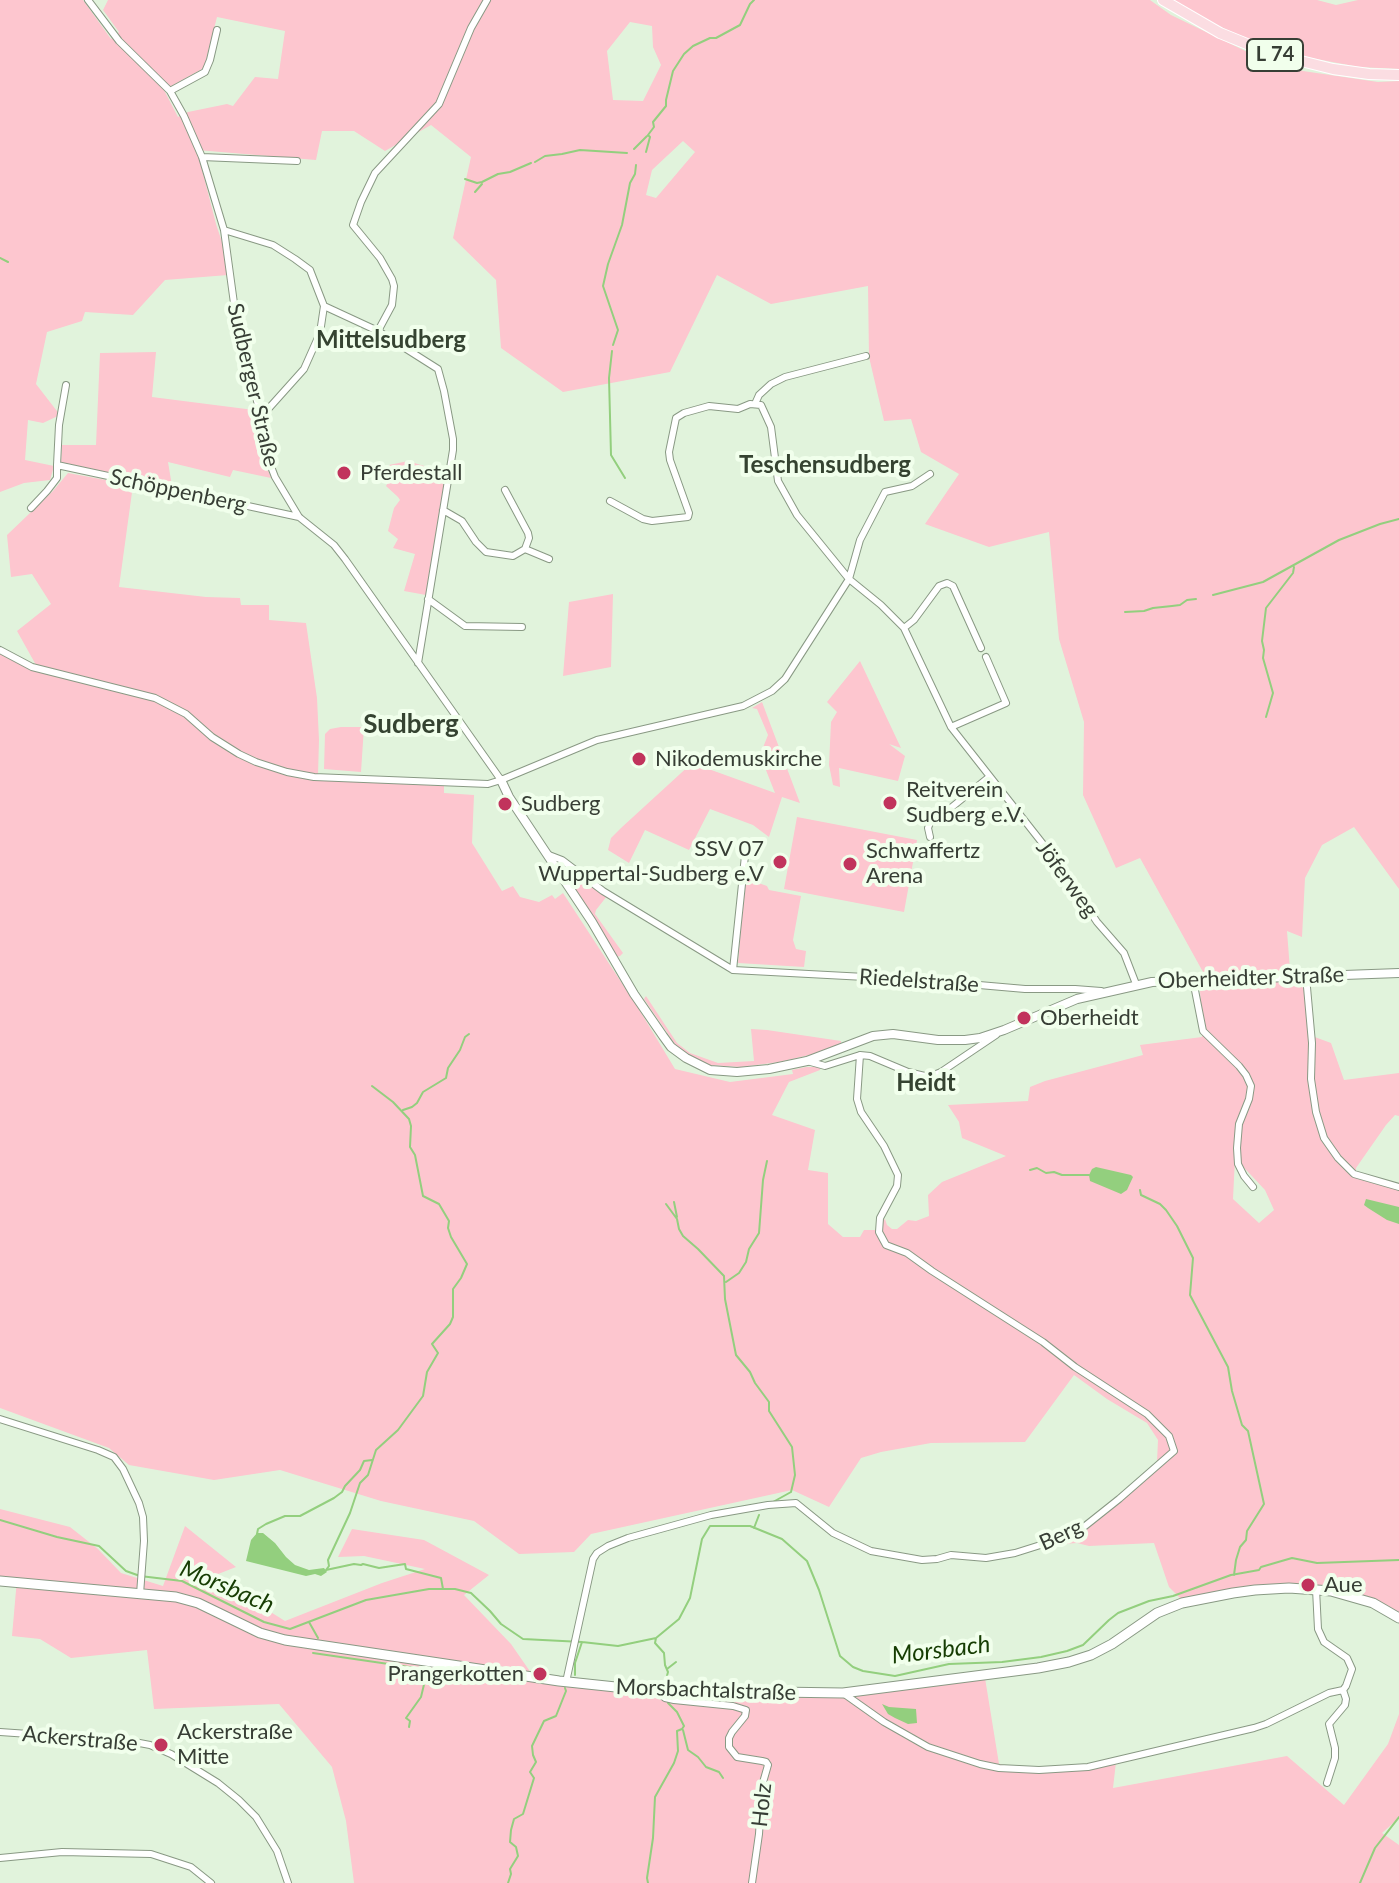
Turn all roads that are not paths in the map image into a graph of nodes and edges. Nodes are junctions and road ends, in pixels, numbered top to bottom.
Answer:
1 (88, 0) edge
2 (487, 0) edge
3 (1163, 0) edge
4 (217, 30) dead end
5 (1399, 75) edge
6 (170, 91) junction
7 (202, 157) junction
8 (297, 161) dead end
9 (224, 230) junction
10 (324, 306) junction
11 (378, 331) junction
12 (866, 356) dead end
13 (66, 385) dead end
14 (755, 404) junction
15 (261, 417) junction
16 (57, 465) junction
17 (930, 474) dead end
18 (505, 490) dead end
19 (610, 501) dead end
20 (31, 508) dead end
21 (443, 510) junction
22 (299, 517) junction
23 (525, 549) junction
24 (549, 559) dead end
25 (849, 579) junction
26 (428, 599) junction
27 (522, 627) dead end
28 (904, 628) junction
29 (981, 648) dead end
30 (0, 650) edge
31 (986, 657) dead end
32 (418, 663) junction
33 (951, 727) junction
34 (989, 777) junction
35 (501, 780) junction
36 (930, 837) dead end
37 (746, 846) dead end
38 (549, 855) junction
39 (733, 970) junction
40 (1399, 973) edge
41 (1306, 976) junction
42 (1193, 980) junction
43 (1136, 984) junction
44 (1104, 992) junction
45 (1004, 1030) junction
46 (860, 1055) junction
47 (807, 1061) junction
48 (1253, 1187) dead end
49 (1399, 1187) edge
50 (0, 1419) edge
51 (0, 1581) edge
52 (141, 1588) junction
53 (1316, 1589) junction
54 (1399, 1618) edge
55 (566, 1682) junction
56 (656, 1690) junction
57 (1343, 1690) junction
58 (843, 1693) junction
59 (0, 1732) edge
60 (1327, 1783) dead end
61 (0, 1858) edge
62 (211, 1883) edge
63 (288, 1883) edge
64 (752, 1883) edge

1 - 6 street, Sudberger Straße
2 - 11 street
3 - 5 main road, L 74
4 - 6 street
6 - 7 street, Sudberger Straße
7 - 8 street
7 - 9 street, Sudberger Straße
9 - 10 street
9 - 15 street, Sudberger Straße
10 - 11 street
10 - 15 street
11 - 21 street
12 - 14 street
13 - 16 street
14 - 19 street
14 - 25 street
15 - 22 street, Sudberger Straße
16 - 20 street
16 - 22 street, Schöppenberg
17 - 25 street
18 - 23 street
21 - 23 street
21 - 26 street
22 - 32 street, Sudberger Straße
23 - 24 street
25 - 28 street, Jöferweg
25 - 35 street
26 - 27 street
26 - 32 street
28 - 29 street
28 - 33 street, Jöferweg
30 - 35 street
31 - 33 street
32 - 35 street, Sudberger Straße
33 - 34 street, Jöferweg
34 - 36 street
34 - 43 street, Jöferweg
35 - 38 street
37 - 39 street
38 - 39 street, Riedelstraße
38 - 47 street
39 - 44 street, Riedelstraße
40 - 41 street, Oberheidter Straße
41 - 42 street, Oberheidter Straße
41 - 49 street
42 - 43 street, Oberheidter Straße
42 - 48 street
43 - 44 street, Oberheidter Straße
44 - 45 street
45 - 46 street
45 - 47 street
46 - 47 street
46 - 55 street, Berg
50 - 52 street
51 - 52 main road, Morsbachtalstraße
52 - 55 main road, Morsbachtalstraße
53 - 54 main road, Morsbachtalstraße
53 - 57 street
53 - 58 main road, Morsbachtalstraße
55 - 56 main road, Morsbachtalstraße
56 - 58 main road, Morsbachtalstraße
56 - 64 street, Holz
57 - 58 street
57 - 60 street
59 - 63 street, Ackerstraße
61 - 62 street

